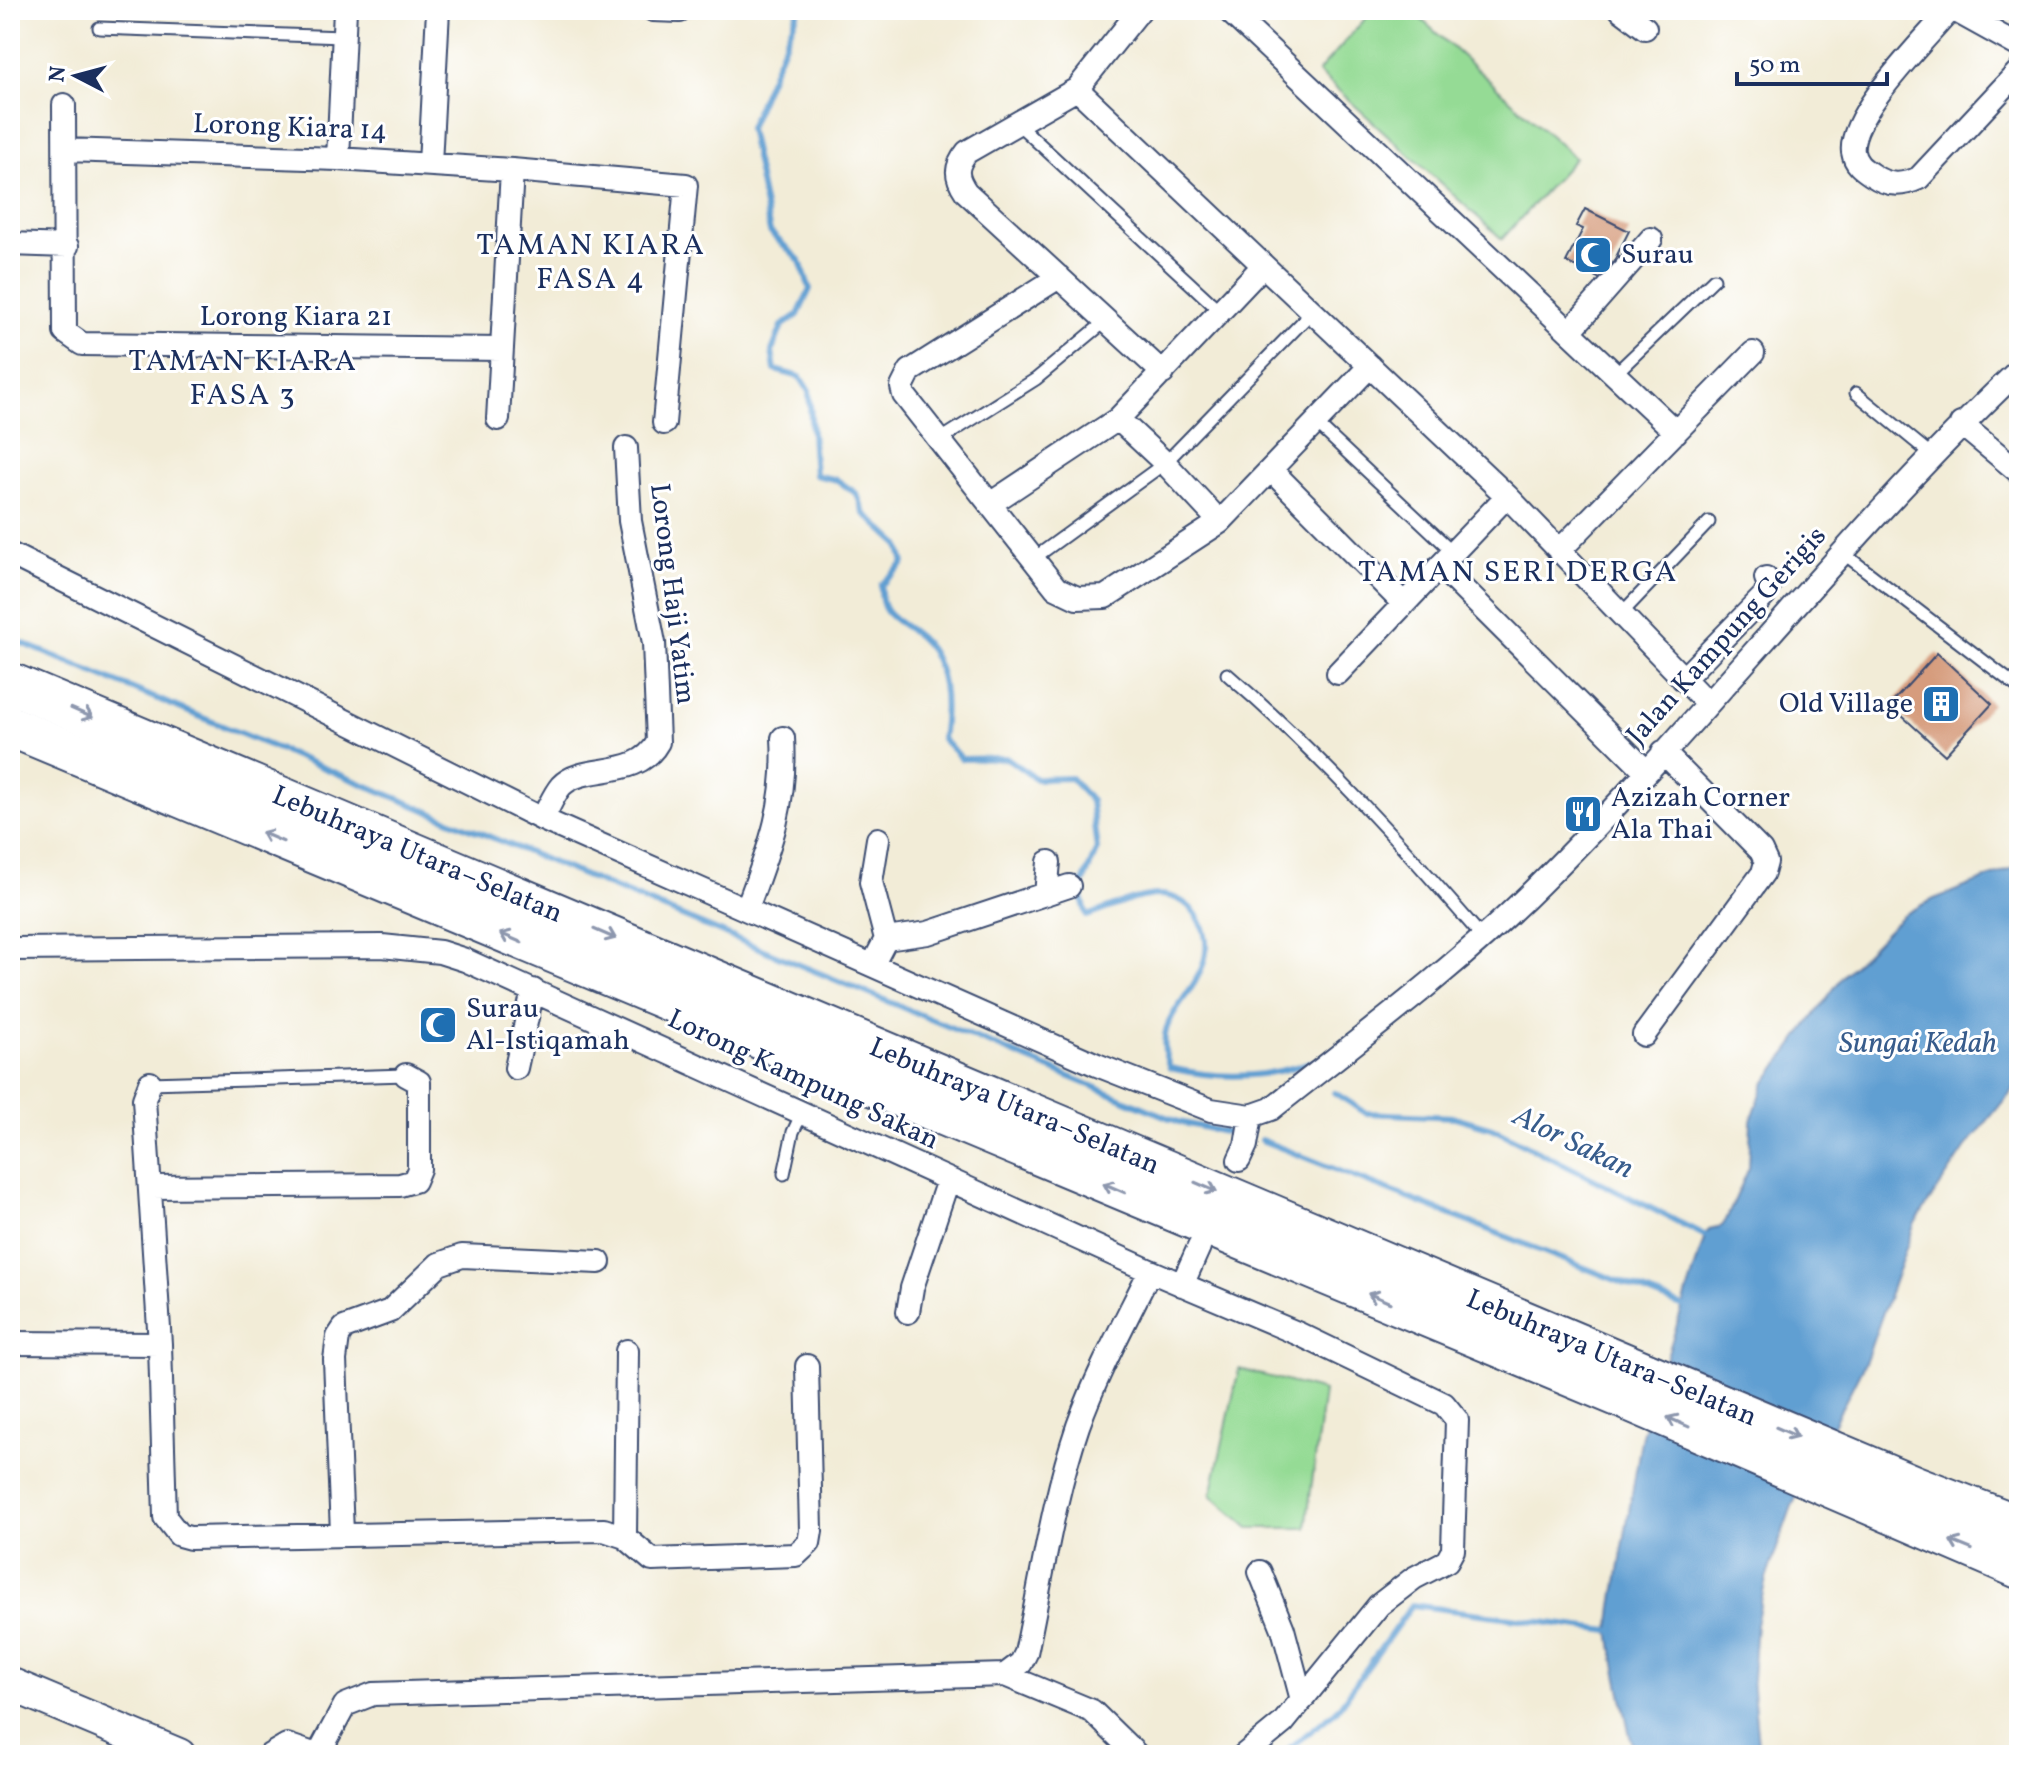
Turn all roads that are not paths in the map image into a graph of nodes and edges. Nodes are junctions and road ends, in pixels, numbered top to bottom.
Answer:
1 (345, 10) edge
2 (438, 10) edge
3 (653, 10) edge
4 (1140, 10) edge
5 (1228, 10) edge
6 (1621, 10) edge
7 (1952, 10) edge
8 (680, 11) edge
9 (99, 28) dead end
10 (1645, 28) dead end
11 (343, 37) junction
12 (2019, 46) edge
13 (2019, 71) edge
14 (1077, 89) junction
15 (64, 105) dead end
16 (1017, 122) junction
17 (65, 150) junction
18 (338, 159) junction
19 (430, 164) junction
20 (512, 170) junction
21 (1651, 239) dead end
22 (10, 244) edge
23 (67, 246) junction
24 (1262, 267) junction
25 (1059, 277) junction
26 (1714, 279) dead end
27 (1221, 312) junction
28 (1311, 313) junction
29 (1108, 320) junction
30 (1571, 330) junction
31 (502, 349) junction
32 (1753, 353) dead end
33 (1370, 366) junction
34 (2019, 370) edge
35 (1163, 373) junction
36 (1615, 374) junction
37 (1856, 393) dead end
38 (498, 419) dead end
39 (1118, 419) junction
40 (664, 423) dead end
41 (1316, 423) junction
42 (1961, 424) junction
43 (1676, 432) junction
44 (938, 441) junction
45 (626, 448) dead end
46 (1933, 456) junction
47 (1165, 463) junction
48 (1272, 471) junction
49 (2019, 472) edge
50 (1507, 496) junction
51 (990, 504) junction
52 (1220, 522) junction
53 (1709, 522) dead end
54 (1559, 551) junction
55 (1843, 553) junction
56 (10, 554) edge
57 (1033, 559) junction
58 (1447, 559) junction
59 (1766, 578) dead end
60 (1404, 604) junction
61 (1620, 615) junction
62 (1338, 673) dead end
63 (1227, 674) dead end
64 (1683, 679) junction
65 (10, 683) edge
66 (2019, 688) edge
67 (1707, 703) junction
68 (10, 726) edge
69 (783, 738) dead end
70 (1663, 752) junction
71 (1646, 771) junction
72 (542, 819) junction
73 (878, 839) dead end
74 (1049, 862) dead end
75 (1069, 886) dead end
76 (1046, 894) junction
77 (747, 908) junction
78 (1483, 938) junction
79 (886, 939) junction
80 (10, 949) edge
81 (873, 964) junction
82 (533, 990) junction
83 (1644, 1035) dead end
84 (516, 1068) dead end
85 (406, 1075) joint
86 (150, 1083) joint
87 (802, 1113) junction
88 (1251, 1116) junction
89 (1239, 1160) dead end
90 (784, 1174) dead end
91 (948, 1180) junction
92 (151, 1187) junction
93 (1199, 1247) dead end
94 (599, 1262) dead end
95 (1150, 1271) junction
96 (1182, 1285) junction
97 (1454, 1310) junction
98 (908, 1312) dead end
99 (10, 1343) edge
100 (160, 1344) junction
101 (627, 1351) dead end
102 (807, 1366) dead end
103 (1909, 1504) junction
104 (2019, 1526) edge
105 (342, 1533) junction
106 (625, 1537) junction
107 (2019, 1568) edge
108 (1260, 1572) dead end
109 (1005, 1675) junction
110 (10, 1684) edge
111 (1302, 1700) junction
112 (10, 1703) edge
113 (119, 1731) junction
114 (179, 1755) edge
115 (270, 1755) edge
116 (317, 1755) edge
117 (1137, 1755) edge
118 (1244, 1755) edge

1 - 11 street
2 - 19 street
3 - 8 street
4 - 14 street
5 - 30 street
6 - 10 street
7 - 12 street
7 - 13 street
9 - 11 lane
11 - 18 street
14 - 16 street
14 - 24 street
15 - 17 street
16 - 25 street
16 - 27 lane
17 - 18 street, Lorong Kiara 14
17 - 23 street
18 - 19 street, Lorong Kiara 14
19 - 20 street, Lorong Kiara 14
20 - 31 street
20 - 40 street, Lorong Kiara 14
21 - 30 street
22 - 23 street
23 - 31 street, Lorong Kiara 21
24 - 27 street
24 - 28 street
25 - 29 street
25 - 44 street
26 - 36 lane
27 - 35 street
28 - 33 street
28 - 47 lane
29 - 35 street
29 - 44 lane
30 - 36 street
31 - 38 street
32 - 43 street
33 - 41 street
33 - 50 street
34 - 42 street, Jalan Kampung Gerigis
35 - 39 street
36 - 43 street
37 - 46 lane
39 - 47 street
39 - 51 street
41 - 48 street
41 - 58 lane
42 - 46 street, Jalan Kampung Gerigis
42 - 49 street
43 - 54 street
44 - 51 street
45 - 72 street, Lorong Haji Yatim
46 - 55 street, Jalan Kampung Gerigis
47 - 52 street
47 - 57 lane
48 - 52 street
48 - 60 street
50 - 54 street
50 - 58 street
51 - 57 street
52 - 57 street
53 - 61 lane
54 - 61 street
55 - 66 lane
55 - 67 street, Jalan Kampung Gerigis
56 - 72 street
58 - 60 street
58 - 71 street
59 - 64 street
60 - 62 street
61 - 64 street
63 - 78 lane
64 - 67 street
65 -> 97 highway, Lebuhraya Utara–Selatan
67 - 70 street, Jalan Kampung Gerigis
97 -> 68 highway, Lebuhraya Utara–Selatan
69 - 77 street
70 - 71 street, Jalan Kampung Gerigis
70 - 83 street
71 - 78 street, Jalan Kampung Gerigis
72 - 77 street
73 - 79 street
74 - 76 street
75 - 76 street
76 - 79 street
77 - 81 street
78 - 88 street, Jalan Kampung Gerigis
79 - 81 street
80 - 82 street, Lorong Kampung Sakan
81 - 88 street
82 - 84 street
82 - 87 street, Lorong Kampung Sakan
85 - 86 lane
85 - 92 street
86 - 92 street
87 - 90 lane
87 - 91 street, Lorong Kampung Sakan
88 - 89 street
91 - 95 street, Lorong Kampung Sakan
91 - 98 street
92 - 100 street
93 - 96 street
94 - 105 street
95 - 96 street, Lorong Kampung Sakan
95 - 109 street
96 - 111 street, Lorong Kampung Sakan
97 - 103 highway, Lebuhraya Utara–Selatan
99 - 100 street
100 - 105 street
101 - 106 street
102 - 106 street
103 - 104 highway, Lebuhraya Utara–Selatan
107 -> 103 highway, Lebuhraya Utara–Selatan
105 - 106 street
108 - 111 street
109 - 116 street
109 - 117 street
110 - 113 main road
111 - 118 street
112 - 113 main road
113 - 114 main road
115 - 116 street

